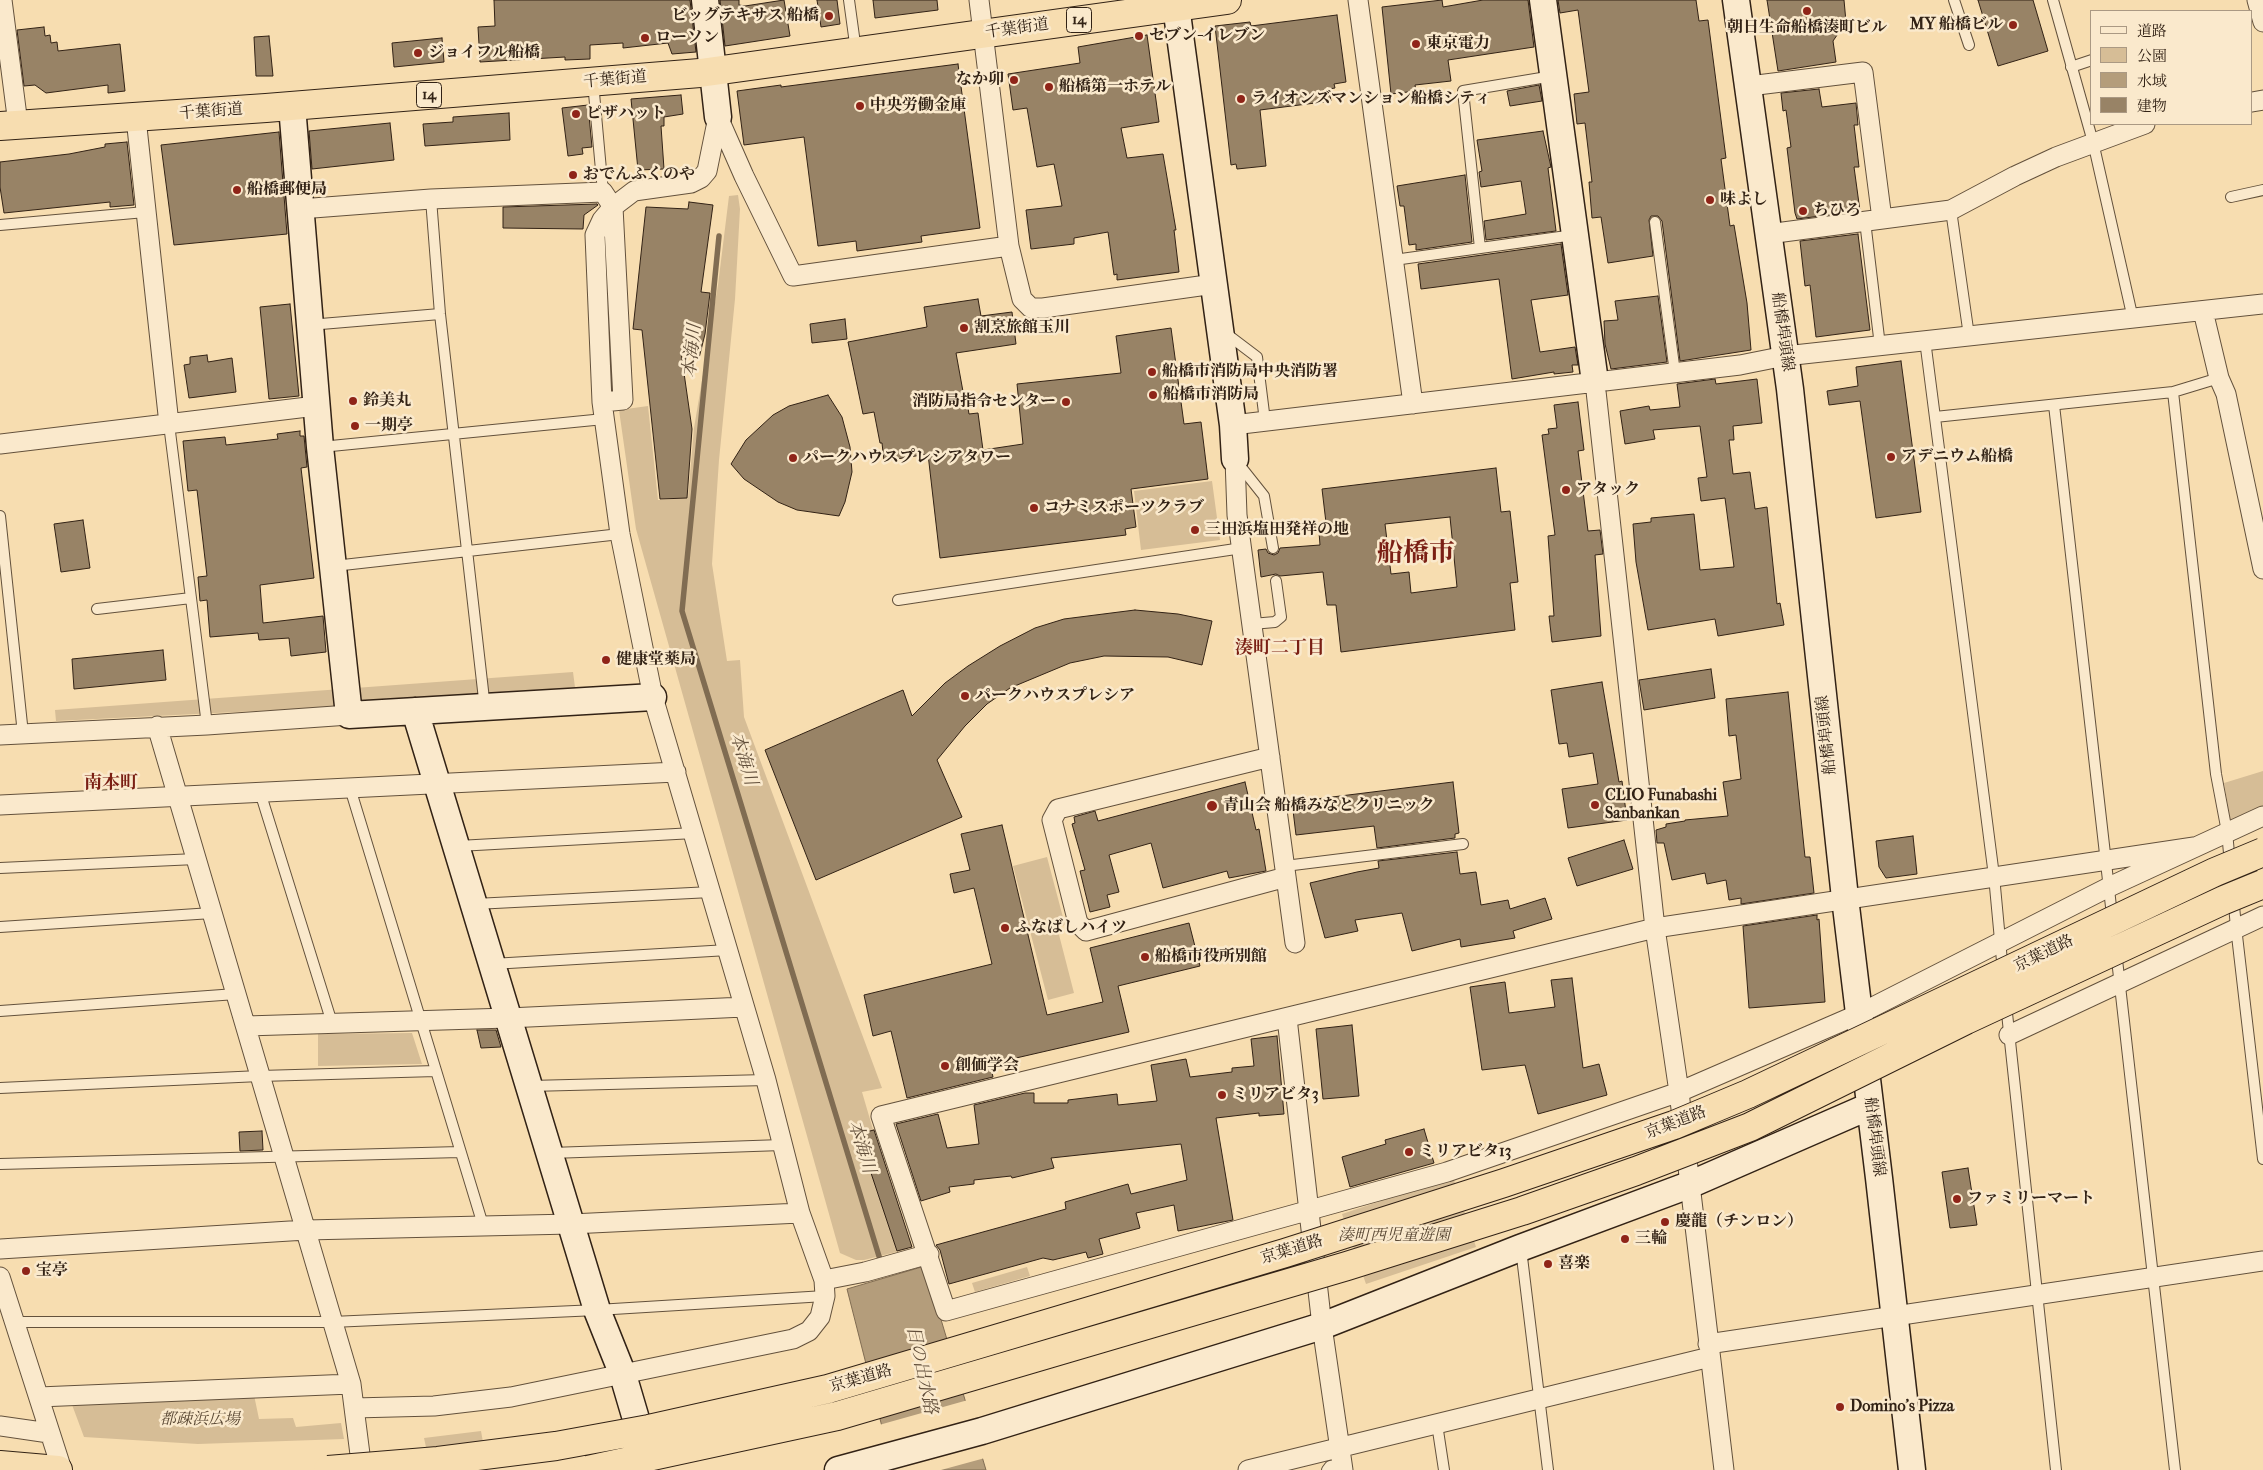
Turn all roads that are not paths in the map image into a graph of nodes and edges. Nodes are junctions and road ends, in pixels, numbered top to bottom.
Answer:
1 (2, 0) edge
2 (705, 0) edge
3 (849, 0) edge
4 (979, 0) edge
5 (1227, 0) edge
6 (1358, 0) edge
7 (1543, 0) edge
8 (1736, 0) edge
9 (1954, 0) edge
10 (2053, 0) edge
11 (1174, 3) edge
12 (983, 33) junction
13 (1969, 45) dead end
14 (856, 52) junction
15 (2090, 61) edge
16 (2070, 67) junction
17 (713, 71) junction
18 (1553, 76) junction
19 (593, 81) junction
20 (1749, 86) junction
21 (292, 106) junction
22 (718, 117) junction
23 (136, 118) junction
24 (9, 125) edge
25 (2142, 125) edge
26 (2093, 142) junction
27 (2263, 190) edge
28 (2232, 197) dead end
29 (431, 199) junction
30 (608, 200) junction
31 (300, 209) junction
32 (1951, 210) junction
33 (145, 212) junction
34 (1873, 220) junction
35 (1655, 222) dead end
36 (0, 225) edge
37 (1768, 234) junction
38 (1575, 235) junction
39 (1009, 246) junction
40 (1480, 248) junction
41 (1394, 260) junction
42 (1214, 284) junction
43 (2263, 304) edge
44 (2203, 311) junction
45 (440, 314) junction
46 (2133, 319) junction
47 (309, 325) junction
48 (1220, 329) junction
49 (1969, 336) junction
50 (1925, 340) junction
51 (1880, 346) junction
52 (1785, 356) junction
53 (1676, 373) junction
54 (2218, 378) junction
55 (1595, 382) junction
56 (2173, 392) junction
57 (1413, 404) junction
58 (2054, 405) junction
59 (316, 406) junction
60 (603, 411) junction
61 (1935, 417) junction
62 (1265, 422) junction
63 (169, 424) junction
64 (1233, 425) junction
65 (455, 435) junction
66 (0, 444) edge
67 (320, 447) junction
68 (1235, 459) junction
69 (0, 516) edge
70 (620, 534) junction
71 (1242, 548) junction
72 (1272, 548) dead end
73 (467, 550) junction
74 (334, 566) junction
75 (2263, 569) edge
76 (1276, 581) dead end
77 (191, 598) junction
78 (898, 600) dead end
79 (97, 609) dead end
80 (1252, 624) junction
81 (653, 698) junction
82 (485, 708) junction
83 (414, 711) junction
84 (349, 715) junction
85 (207, 725) junction
86 (157, 726) junction
87 (23, 734) junction
88 (0, 735) edge
89 (1270, 757) junction
90 (676, 772) junction
91 (437, 785) junction
92 (350, 788) junction
93 (260, 792) junction
94 (178, 796) junction
95 (0, 805) edge
96 (2263, 816) edge
97 (2227, 832) junction
98 (694, 833) junction
99 (1463, 844) dead end
100 (456, 846) junction
101 (2194, 847) junction
102 (2263, 852) edge
103 (196, 859) junction
104 (2105, 860) junction
105 (0, 868) edge
106 (1286, 871) junction
107 (1994, 876) junction
108 (2263, 884) edge
109 (2109, 887) junction
110 (711, 892) junction
111 (1844, 898) junction
112 (473, 904) junction
113 (212, 913) junction
114 (2263, 916) edge
115 (0, 927) edge
116 (2236, 927) junction
117 (1655, 928) junction
118 (2001, 942) junction
119 (1295, 943) dead end
120 (728, 950) junction
121 (492, 964) junction
122 (2119, 984) junction
123 (236, 994) junction
124 (744, 1007) junction
125 (0, 1011) edge
126 (1859, 1014) junction
127 (508, 1018) junction
128 (1287, 1018) junction
129 (421, 1020) junction
130 (332, 1023) junction
131 (246, 1026) junction
132 (2008, 1035) junction
133 (436, 1071) junction
134 (260, 1076) junction
135 (766, 1080) junction
136 (529, 1086) junction
137 (0, 1088) edge
138 (1679, 1092) junction
139 (1870, 1106) junction
140 (782, 1144) junction
141 (460, 1152) junction
142 (549, 1153) junction
143 (284, 1157) junction
144 (2263, 1159) edge
145 (0, 1164) edge
146 (1689, 1185) junction
147 (1310, 1208) junction
148 (800, 1213) junction
149 (571, 1224) junction
150 (482, 1225) junction
151 (306, 1230) junction
152 (0, 1248) edge
153 (1520, 1248) junction
154 (929, 1254) junction
155 (2263, 1261) edge
156 (0, 1277) edge
157 (2153, 1278) junction
158 (824, 1288) junction
159 (2038, 1295) junction
160 (597, 1310) junction
161 (1894, 1316) junction
162 (14, 1322) junction
163 (332, 1322) junction
164 (1322, 1326) junction
165 (1709, 1350) junction
166 (623, 1375) junction
167 (351, 1384) junction
168 (39, 1397) junction
169 (1540, 1399) junction
170 (354, 1408) junction
171 (1437, 1424) junction
172 (0, 1426) edge
173 (49, 1433) junction
174 (1338, 1463) edge
175 (0, 1465) edge
176 (60, 1470) edge
177 (328, 1470) edge
178 (362, 1470) edge
179 (588, 1470) edge
180 (651, 1470) edge
181 (838, 1470) edge
182 (1248, 1470) edge
183 (1444, 1470) edge
184 (1548, 1470) edge
185 (1724, 1470) edge
186 (1912, 1470) edge
187 (2056, 1470) edge
188 (2175, 1470) edge

1 - 24 street
2 - 17 street
3 - 14 lane
4 - 12 street
5 - 11 highway, 千葉街道 / 14
6 - 41 street
7 - 18 street
8 - 20 street, 船橋埠頭線
9 - 13 lane
10 - 16 lane
11 - 12 highway, 千葉街道 / 14
11 - 42 street
12 - 14 highway, 千葉街道 / 14
12 - 39 street
14 - 17 highway, 千葉街道 / 14
15 - 16 lane
16 - 26 lane
17 - 19 highway, 千葉街道 / 14
17 - 22 street
18 - 38 street
18 - 40 lane
19 - 21 highway, 千葉街道 / 14
19 - 30 lane
20 - 34 street
20 - 37 street, 船橋埠頭線
21 - 23 highway, 千葉街道 / 14
21 - 31 street
22 - 30 street
22 - 39 street
23 - 24 highway, 千葉街道 / 14
23 - 33 street
25 - 26 street
26 - 32 street
26 - 46 lane
27 - 28 lane
29 - 30 street
29 - 31 street
29 - 45 lane
30 - 60 street
31 - 47 street
32 - 34 street
32 - 49 lane
33 - 36 lane
33 - 63 street
34 - 37 street
34 - 51 lane
35 - 53 lane
37 - 52 street, 船橋埠頭線
38 - 40 lane
38 - 55 street
39 - 42 street
40 - 41 lane
41 - 57 street
42 - 48 street
43 - 44 street
44 - 46 street
44 - 54 street
45 - 47 lane
45 - 65 lane
46 - 49 street
47 - 59 street
48 - 62 lane
48 - 64 street
49 - 50 street
50 - 51 street
50 - 61 lane
51 - 52 street
52 - 53 street
52 - 111 street, 船橋埠頭線
53 - 55 street
54 - 56 lane
54 - 75 street
55 - 57 street
55 - 117 street
56 - 58 lane
56 - 97 lane
57 - 62 street
58 - 61 lane
58 - 104 lane
59 - 63 street
59 - 67 street
60 - 65 lane
60 - 70 street
61 - 107 lane
62 - 64 street
63 - 66 street
63 - 77 lane
64 - 68 street
65 - 67 lane
65 - 73 lane
67 - 74 street
68 - 71 street
68 - 72 lane
69 - 87 lane
70 - 73 lane
70 - 81 street
71 - 78 lane
71 - 80 street
73 - 74 lane
73 - 82 lane
74 - 84 street
76 - 80 lane
77 - 79 lane
77 - 85 lane
80 - 89 street
81 - 82 street
81 - 90 street
82 - 83 street
83 - 84 street
83 - 91 street
84 - 85 street
85 - 86 street
86 - 87 street
86 - 94 street
87 - 88 street
89 - 106 street
89 - 106 street
90 - 91 street
90 - 98 street
91 - 92 street
91 - 100 street
92 - 93 street
92 - 129 lane
93 - 94 street
93 - 130 lane
94 - 95 street
94 - 103 street
96 - 97 street
97 - 101 street
97 - 116 lane
98 - 100 lane
98 - 110 street
99 - 106 lane
100 - 112 street
101 - 104 street
101 - 109 street
102 - 177 highway, 京葉道路, bridge
103 - 105 lane
103 - 113 street
104 - 107 street
104 - 109 lane
106 - 119 street
107 - 111 street
107 - 118 lane
108 - 179 highway, 京葉道路, bridge
109 - 118 street
109 - 122 lane
110 - 112 lane
110 - 120 street
111 - 117 street
111 - 126 street, 船橋埠頭線
112 - 121 street
113 - 115 lane
113 - 123 street
114 - 116 street
116 - 122 street
116 - 144 lane
117 - 128 street
117 - 138 street
118 - 126 street
118 - 132 lane
120 - 121 lane
120 - 124 street
121 - 127 street
122 - 132 street
122 - 157 lane
123 - 125 lane
123 - 131 street
124 - 127 street
124 - 135 street
126 - 138 street
126 - 139 street, 船橋埠頭線
127 - 129 street
127 - 136 street
128 - 147 street
128 - 154 street
129 - 130 street
129 - 133 lane
130 - 131 street
131 - 134 street
132 - 159 lane
133 - 134 lane
133 - 141 lane
134 - 137 lane
134 - 143 street
135 - 136 lane
135 - 140 street
136 - 142 street
138 - 146 street
138 - 147 street
139 - 146 street
139 - 161 street, 船橋埠頭線
140 - 142 lane
140 - 148 street
141 - 143 lane
141 - 150 lane
142 - 149 street
143 - 145 lane
143 - 151 street
146 - 153 street
146 - 165 street
147 - 154 street
147 - 164 street
148 - 149 street
148 - 158 street
149 - 150 street
149 - 160 street
150 - 151 street
151 - 152 street
151 - 163 street
153 - 164 street
153 - 169 lane
154 - 158 street
155 - 157 street
156 - 162 street
157 - 159 street
157 - 188 lane
158 - 160 lane
158 - 166 street
159 - 161 street
159 - 187 lane
160 - 163 lane
160 - 166 street
161 - 165 street
161 - 186 street, 船橋埠頭線
162 - 163 lane
162 - 168 street
163 - 167 street
164 - 174 street
164 - 181 street
165 - 169 street
165 - 185 street
166 - 170 street
166 - 180 street
167 - 168 street
167 - 170 street
168 - 173 street
169 - 171 street
169 - 184 lane
170 - 178 street
171 - 174 street
171 - 183 lane
172 - 173 street
173 - 176 street
174 - 182 street
175 - 176 highway

